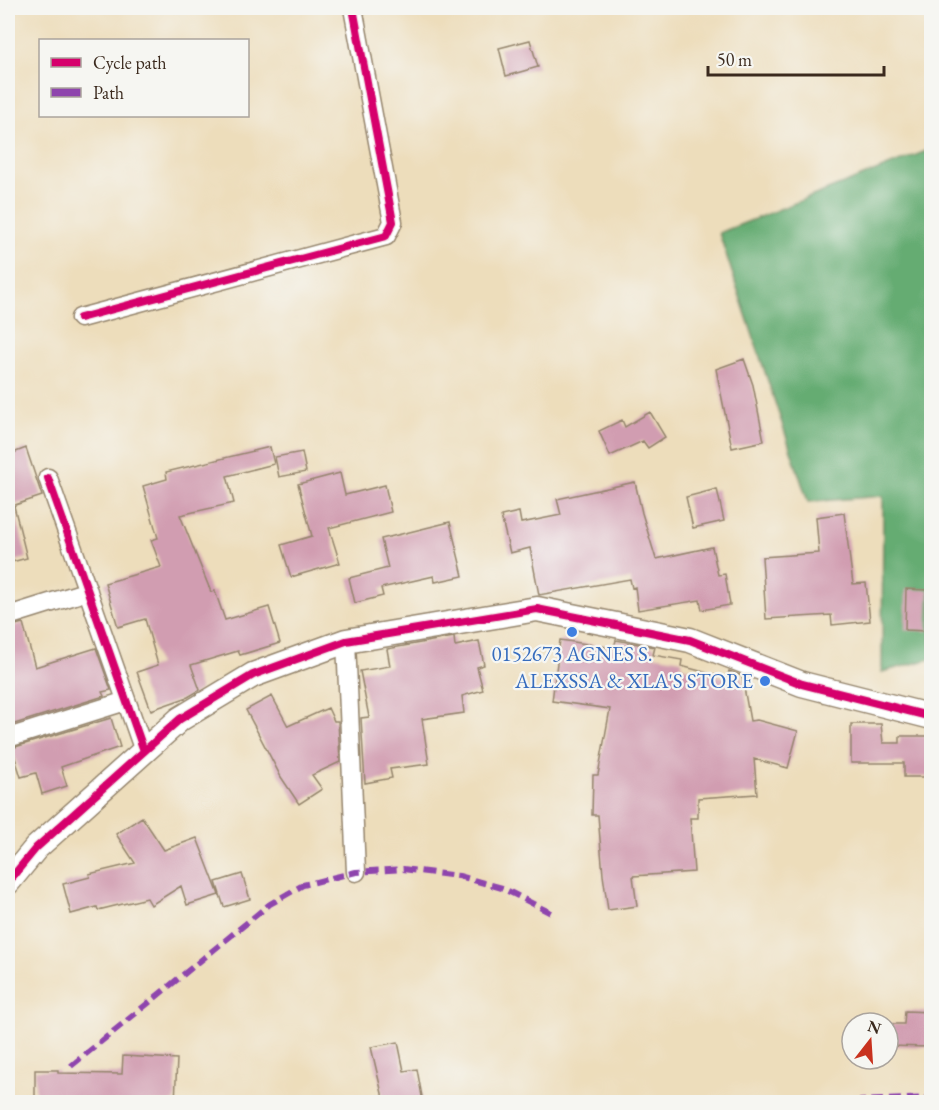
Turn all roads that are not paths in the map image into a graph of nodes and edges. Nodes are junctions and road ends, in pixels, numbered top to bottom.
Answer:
1 (353, 8) edge
2 (80, 318) dead end
3 (48, 478) dead end
4 (88, 591) junction
5 (8, 616) edge
6 (346, 641) junction
7 (126, 701) junction
8 (932, 717) edge
9 (8, 738) edge
10 (144, 751) junction
11 (356, 872) dead end
12 (8, 882) edge

1 - 2 street
3 - 4 street
4 - 5 street
4 - 7 street
6 - 8 street
6 - 10 street
6 - 11 street
7 - 9 street
7 - 10 street
10 - 12 street

